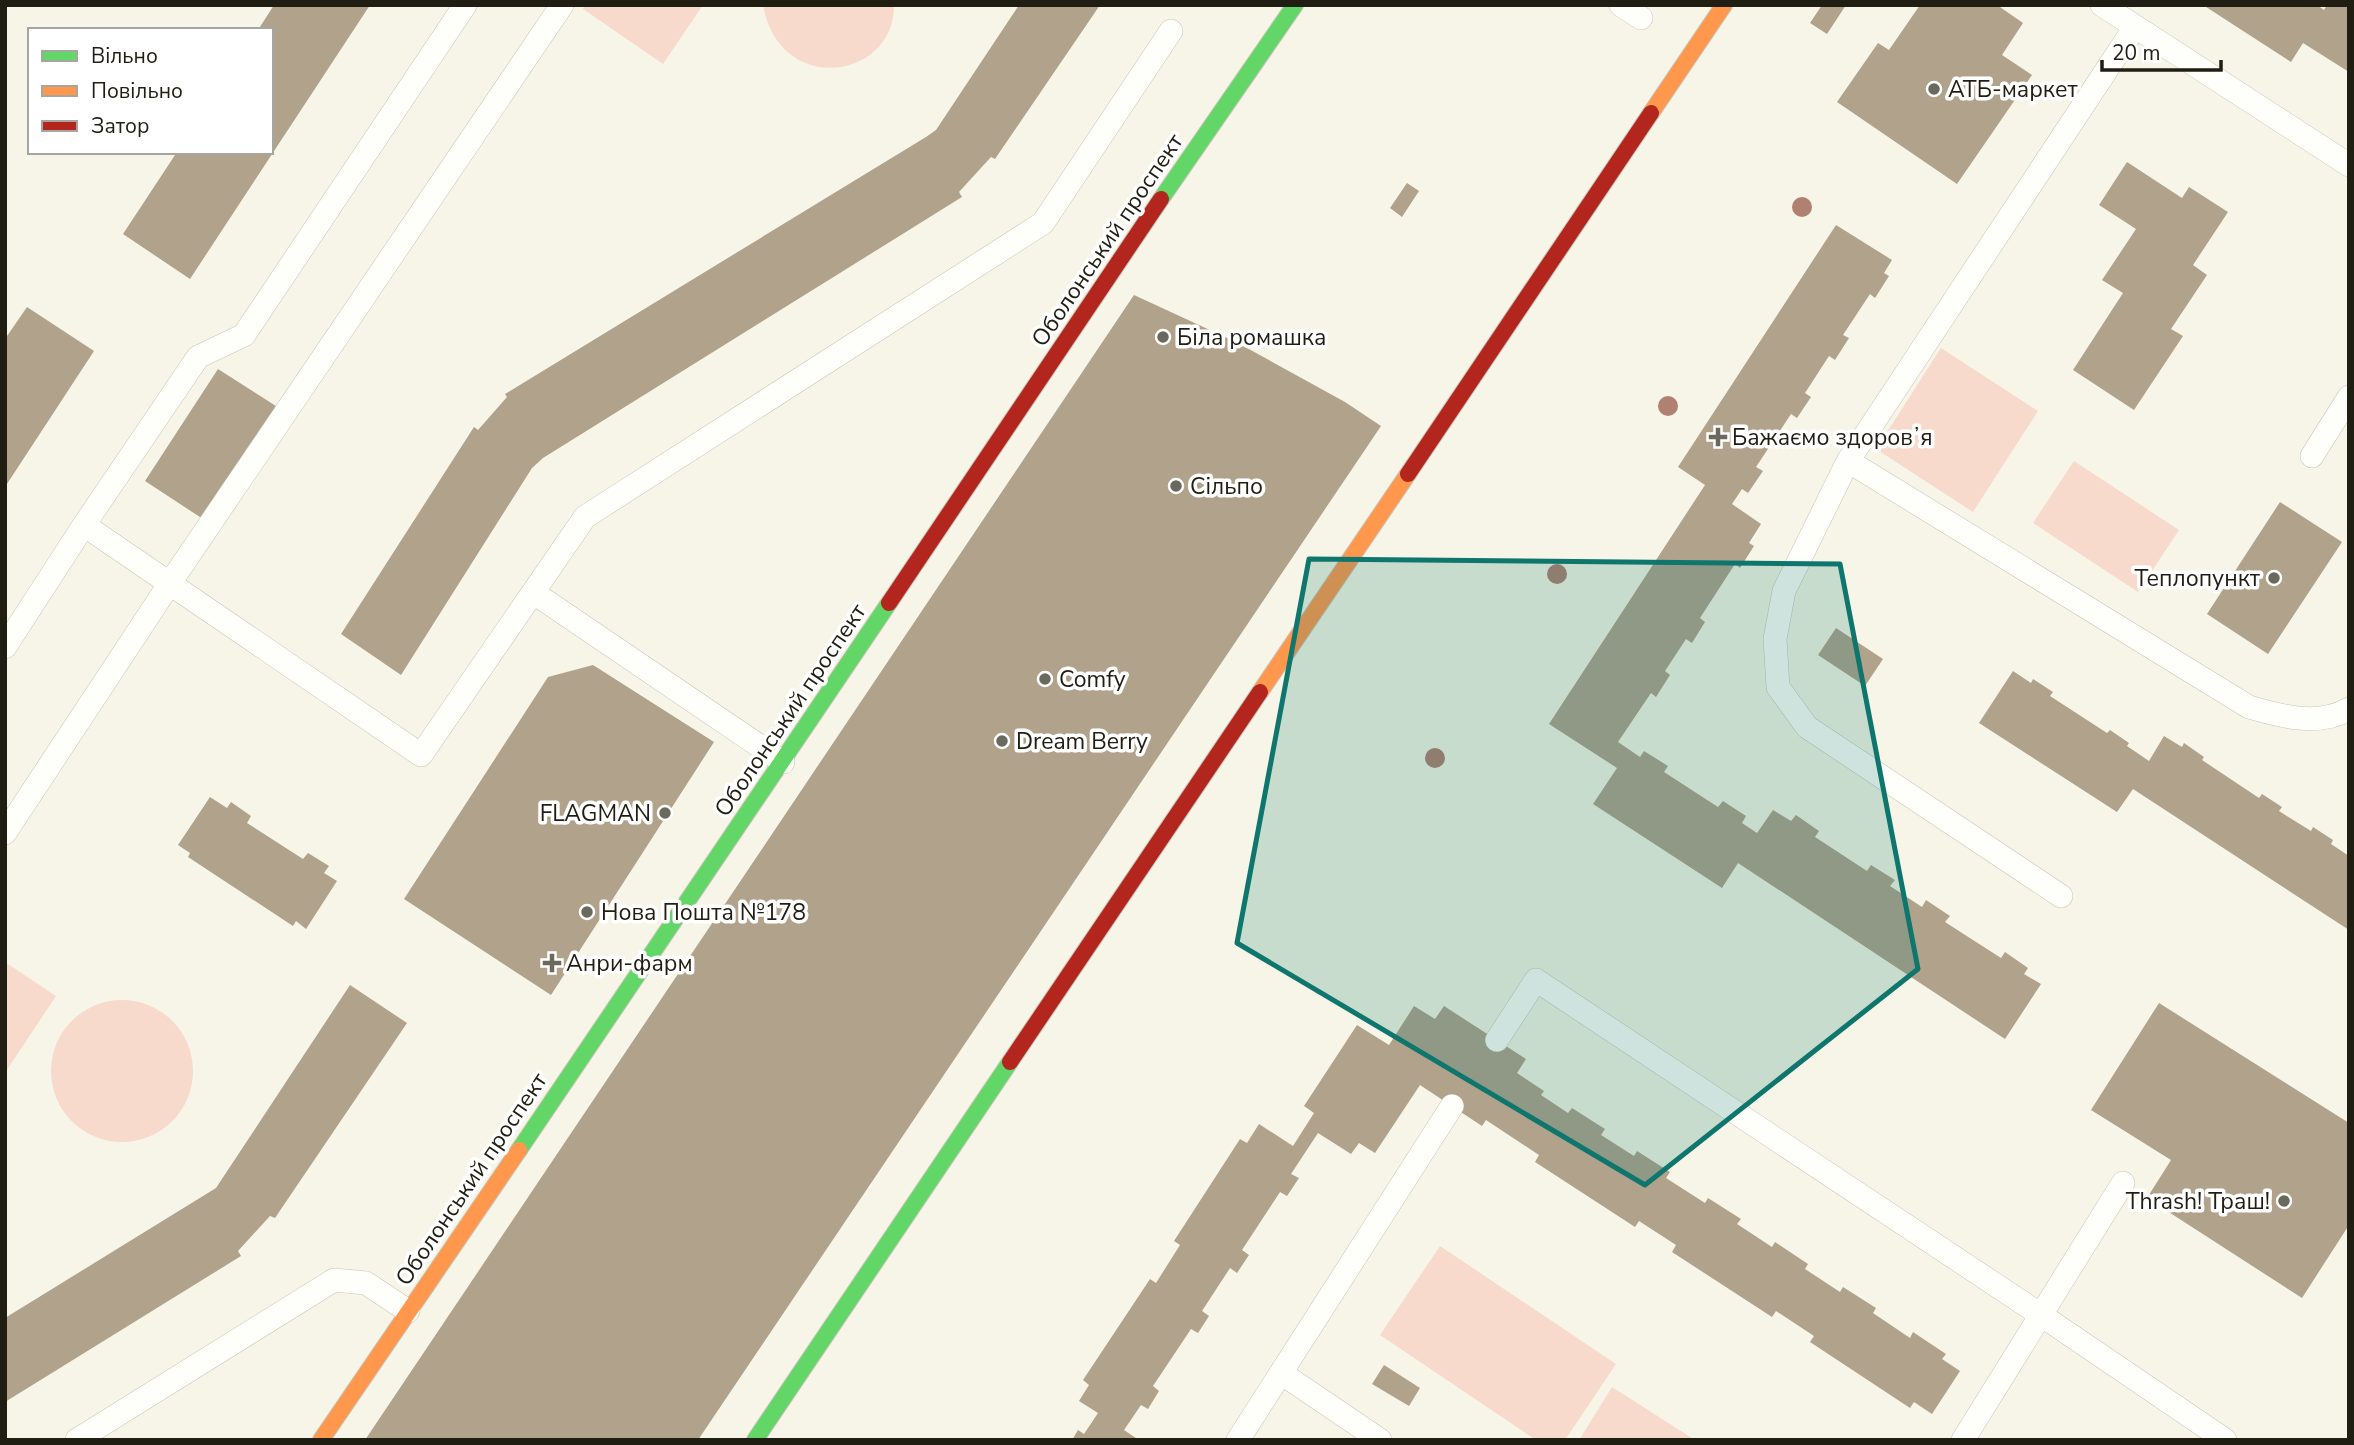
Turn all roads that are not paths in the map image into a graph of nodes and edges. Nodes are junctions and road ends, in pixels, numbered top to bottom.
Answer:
1 (465, 5) edge
2 (562, 5) edge
3 (1295, 5) edge
4 (1724, 5) edge
5 (2102, 5) edge
6 (2135, 27) junction
7 (1171, 31) dead end
8 (2349, 166) edge
9 (2349, 397) edge
10 (2312, 456) dead end
11 (1848, 461) junction
12 (84, 525) junction
13 (170, 583) junction
14 (534, 593) junction
15 (5, 647) edge
16 (2349, 709) edge
17 (783, 762) junction
18 (5, 833) edge
19 (2061, 895) dead end
20 (1497, 1040) dead end
21 (1452, 1106) dead end
22 (2123, 1183) dead end
23 (408, 1311) junction
24 (2041, 1315) junction
25 (1281, 1373) junction
26 (77, 1440) edge
27 (321, 1440) edge
28 (755, 1440) edge
29 (1238, 1440) edge
30 (1380, 1440) edge
31 (1963, 1440) edge
32 (2225, 1440) edge

1 - 12 lane
2 - 13 lane
3 - 17 main road, Оболонський проспект
4 - 28 main road
5 - 6 lane
6 - 8 lane
6 - 11 lane
7 - 14 lane
9 - 10 lane
11 - 16 lane
11 - 19 lane
12 - 13 lane
12 - 15 lane
13 - 14 lane
13 - 18 lane
14 - 17 lane
17 - 23 main road, Оболонський проспект
20 - 24 lane
21 - 25 lane
22 - 24 lane
23 - 26 lane
23 - 27 main road, Оболонський проспект
24 - 31 lane
24 - 32 lane
25 - 29 lane
25 - 30 lane

